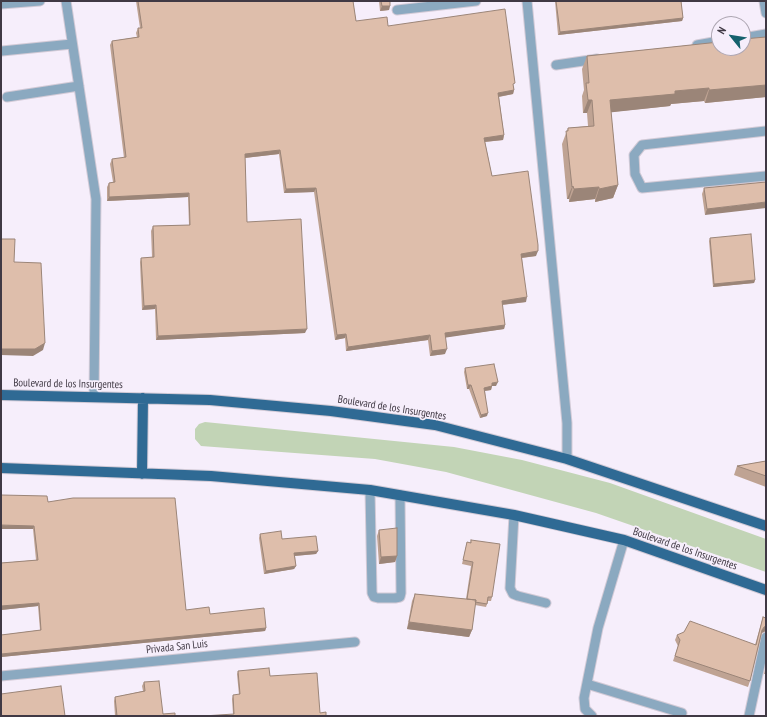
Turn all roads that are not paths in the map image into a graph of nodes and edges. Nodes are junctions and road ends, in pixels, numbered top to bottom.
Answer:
1 (40, 1) edge
2 (66, 1) edge
3 (476, 1) edge
4 (527, 1) edge
5 (764, 1) edge
6 (1, 4) edge
7 (397, 10) dead end
8 (766, 13) edge
9 (766, 34) edge
10 (751, 37) edge
11 (711, 42) edge
12 (72, 44) junction
13 (688, 46) edge
14 (2, 51) edge
15 (603, 58) edge
16 (556, 65) dead end
17 (79, 86) junction
18 (7, 97) dead end
19 (766, 131) edge
20 (766, 176) edge
21 (1, 395) edge
22 (94, 397) junction
23 (143, 398) junction
24 (567, 459) junction
25 (1, 468) edge
26 (142, 474) junction
27 (370, 490) junction
28 (400, 495) junction
29 (514, 514) junction
30 (766, 526) edge
31 (624, 540) junction
32 (766, 590) edge
33 (546, 604) dead end
34 (766, 637) edge
35 (355, 642) dead end
36 (1, 676) edge
37 (587, 684) junction
38 (682, 713) dead end
39 (592, 716) edge
40 (749, 716) edge

1 - 6 lane
2 - 12 lane
3 - 7 lane
4 - 24 lane
5 - 8 lane
9 - 10 lane
11 - 13 lane
12 - 14 lane
12 - 17 lane
15 - 16 lane
17 - 18 lane
17 - 22 lane
19 - 20 lane
21 - 22 main road, Boulevard de los Insurgentes
22 - 23 main road, Boulevard de los Insurgentes
23 - 24 main road, Boulevard de los Insurgentes
23 - 26 main road
24 - 30 main road, Boulevard de los Insurgentes
25 - 26 main road, Boulevard de los Insurgentes
26 - 27 main road, Boulevard de los Insurgentes
27 - 28 main road, Boulevard de los Insurgentes
27 - 28 lane
28 - 29 main road, Boulevard de los Insurgentes
29 - 31 main road, Boulevard de los Insurgentes
29 - 33 lane
31 - 32 main road, Boulevard de los Insurgentes
31 - 37 lane
34 - 40 lane
35 - 36 lane, Privada San Luis
37 - 38 lane
37 - 39 lane

